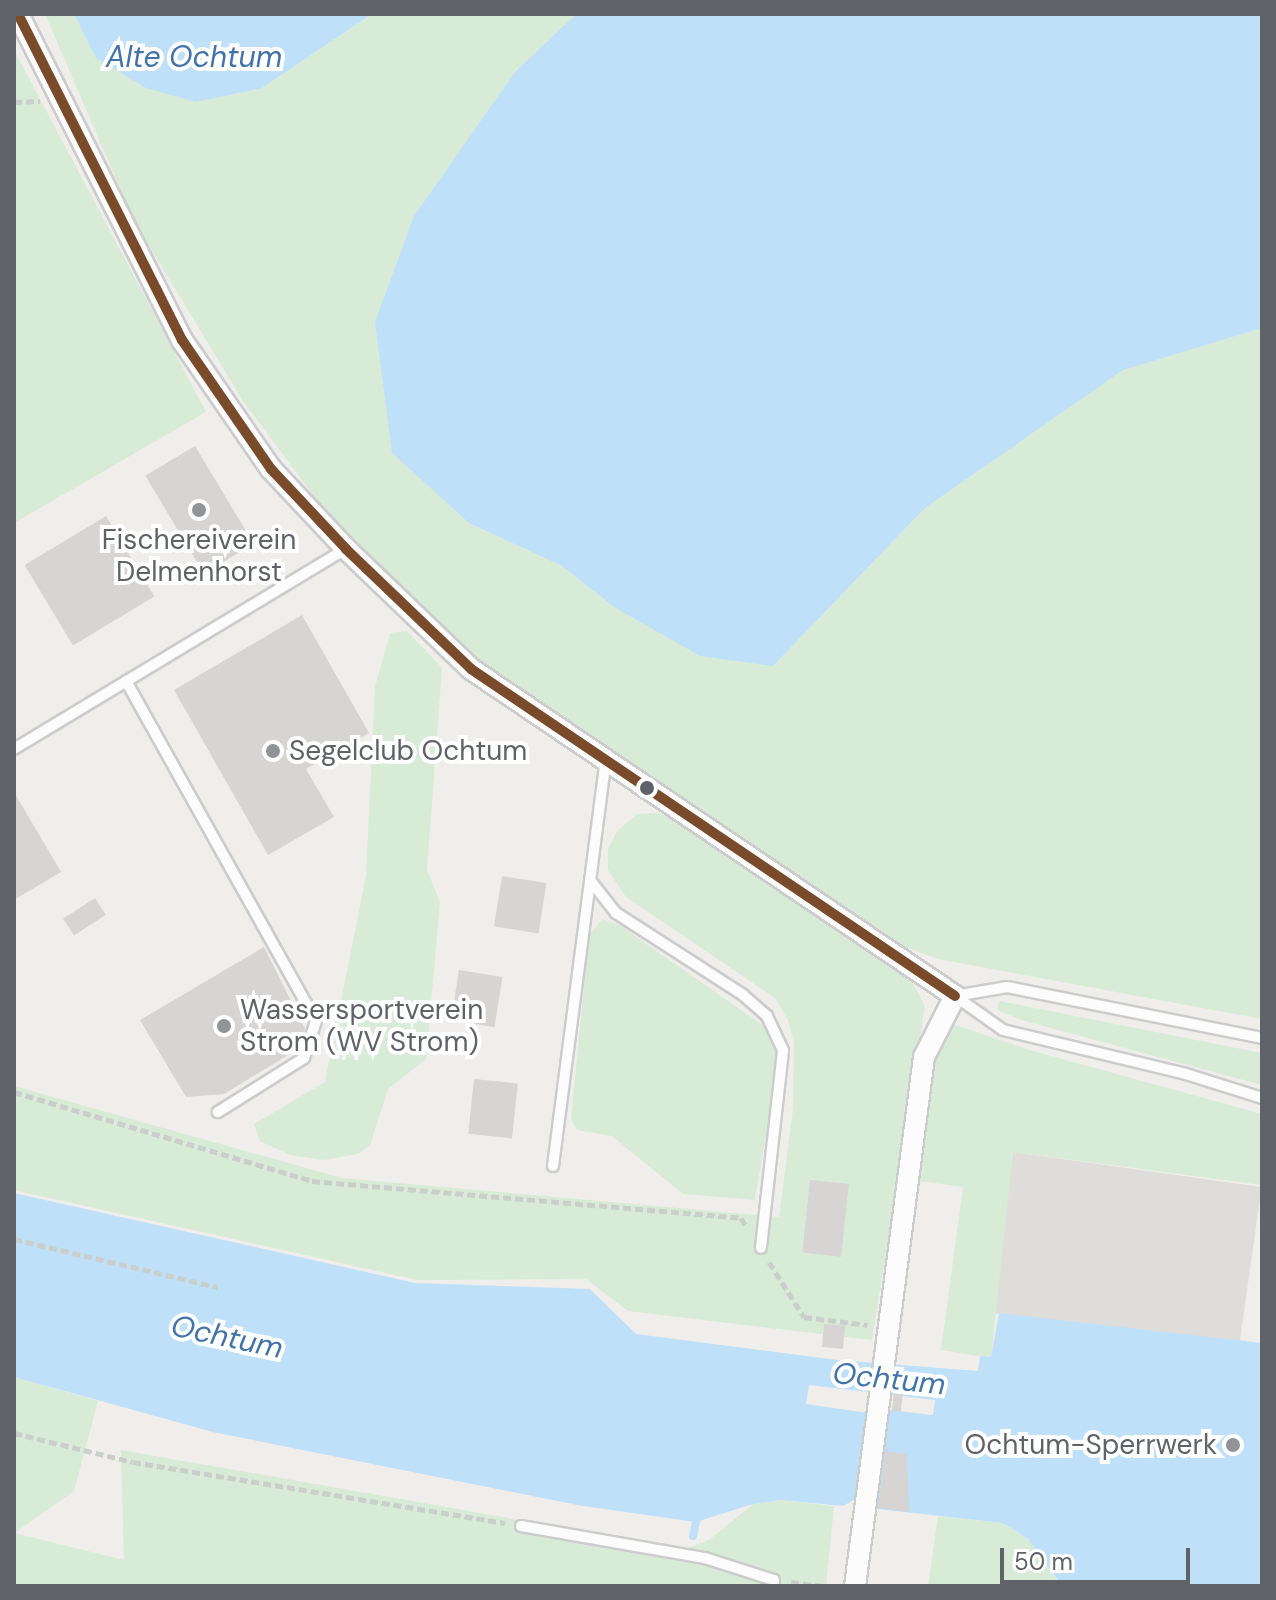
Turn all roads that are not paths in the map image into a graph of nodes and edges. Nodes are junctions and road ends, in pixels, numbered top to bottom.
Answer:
1 (22, 21) edge
2 (346, 549) junction
3 (126, 681) junction
4 (14, 749) edge
5 (605, 763) junction
6 (590, 880) junction
7 (955, 996) junction
8 (1262, 1038) edge
9 (1262, 1098) edge
10 (218, 1112) dead end
11 (553, 1166) dead end
12 (761, 1248) road end
13 (521, 1526) road end
14 (774, 1583) edge
15 (855, 1586) edge

1 - 2 street
2 - 3 lane
2 - 5 street
3 - 4 lane
3 - 10 lane
5 - 6 lane
5 - 7 street
6 - 11 lane
6 - 12 lane
7 - 8 lane
7 - 9 lane
7 - 15 street
13 - 14 lane

